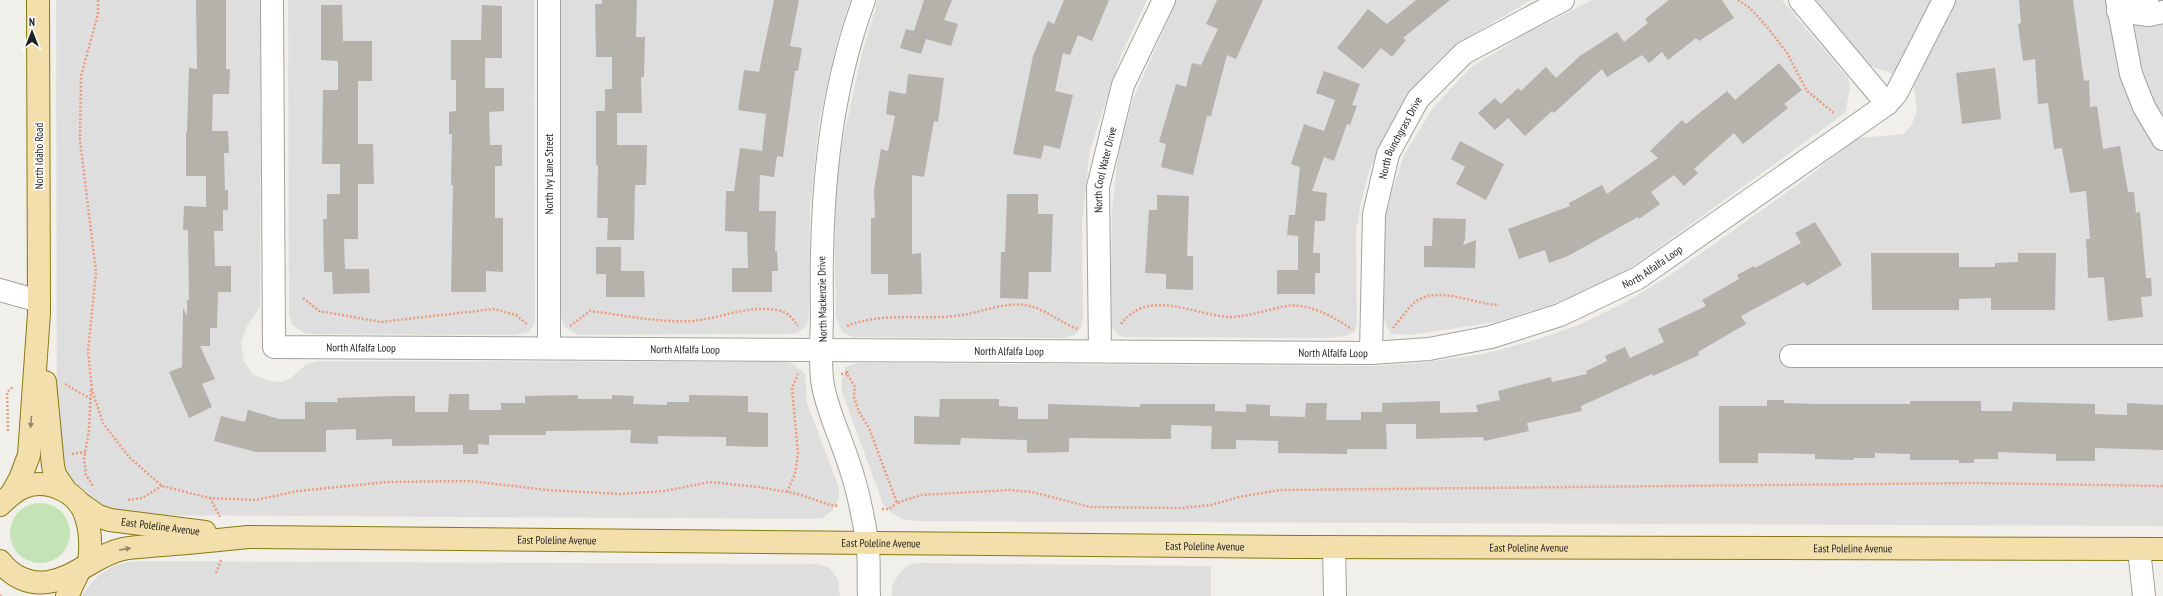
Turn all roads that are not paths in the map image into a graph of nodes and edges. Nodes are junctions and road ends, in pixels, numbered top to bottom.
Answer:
1 (38, 0) edge
2 (272, 0) edge
3 (549, 0) edge
4 (864, 0) edge
5 (1164, 0) edge
6 (1563, 0) edge
7 (1800, 0) edge
8 (1944, 0) edge
9 (2147, 0) edge
10 (2117, 5) edge
11 (2163, 12) edge
12 (1887, 104) junction
13 (2163, 139) edge
14 (0, 290) edge
15 (39, 307) junction
16 (549, 347) junction
17 (823, 350) junction
18 (1100, 351) junction
19 (1370, 353) junction
20 (1791, 356) dead end
21 (2163, 356) edge
22 (72, 497) junction
23 (3, 502) edge
24 (248, 537) junction
25 (868, 542) junction
26 (1334, 547) junction
27 (2139, 549) junction
28 (2163, 549) edge
29 (3, 565) edge
30 (84, 567) junction
31 (24, 596) edge
32 (67, 596) edge
33 (869, 596) edge
34 (1335, 596) edge
35 (2144, 596) edge

1 - 15 main road, North Idaho Road
2 - 16 street, North Alfalfa Loop
3 - 16 street, North Ivy Lane Street
4 - 17 street, North Mackenzie Drive
5 - 18 street, North Cool Water Drive
6 - 19 street, North Bunchgrass Drive
7 - 12 street
8 - 12 street, North Alfalfa Loop
9 - 10 street
10 - 11 street
10 - 13 street
12 - 19 street, North Alfalfa Loop
14 - 15 street
15 - 22 main road, North Idaho Road
15 -> 23 main road, North Idaho Road
16 - 17 street, North Alfalfa Loop
17 - 18 street, North Alfalfa Loop
17 - 25 street, North Mackenzie Drive
18 - 19 street, North Alfalfa Loop
20 - 21 street
22 - 23 main road
22 - 24 main road, East Poleline Avenue
22 - 30 main road, North Idaho Road
24 - 25 main road, East Poleline Avenue
30 -> 24 main road, East Poleline Avenue
25 - 26 main road, East Poleline Avenue
25 - 33 street, North Mackenzie Drive
26 - 27 main road, East Poleline Avenue
26 - 34 street
27 - 28 main road, East Poleline Avenue
27 - 35 street
29 - 30 main road, East Poleline Avenue
29 - 31 main road
30 - 32 main road

